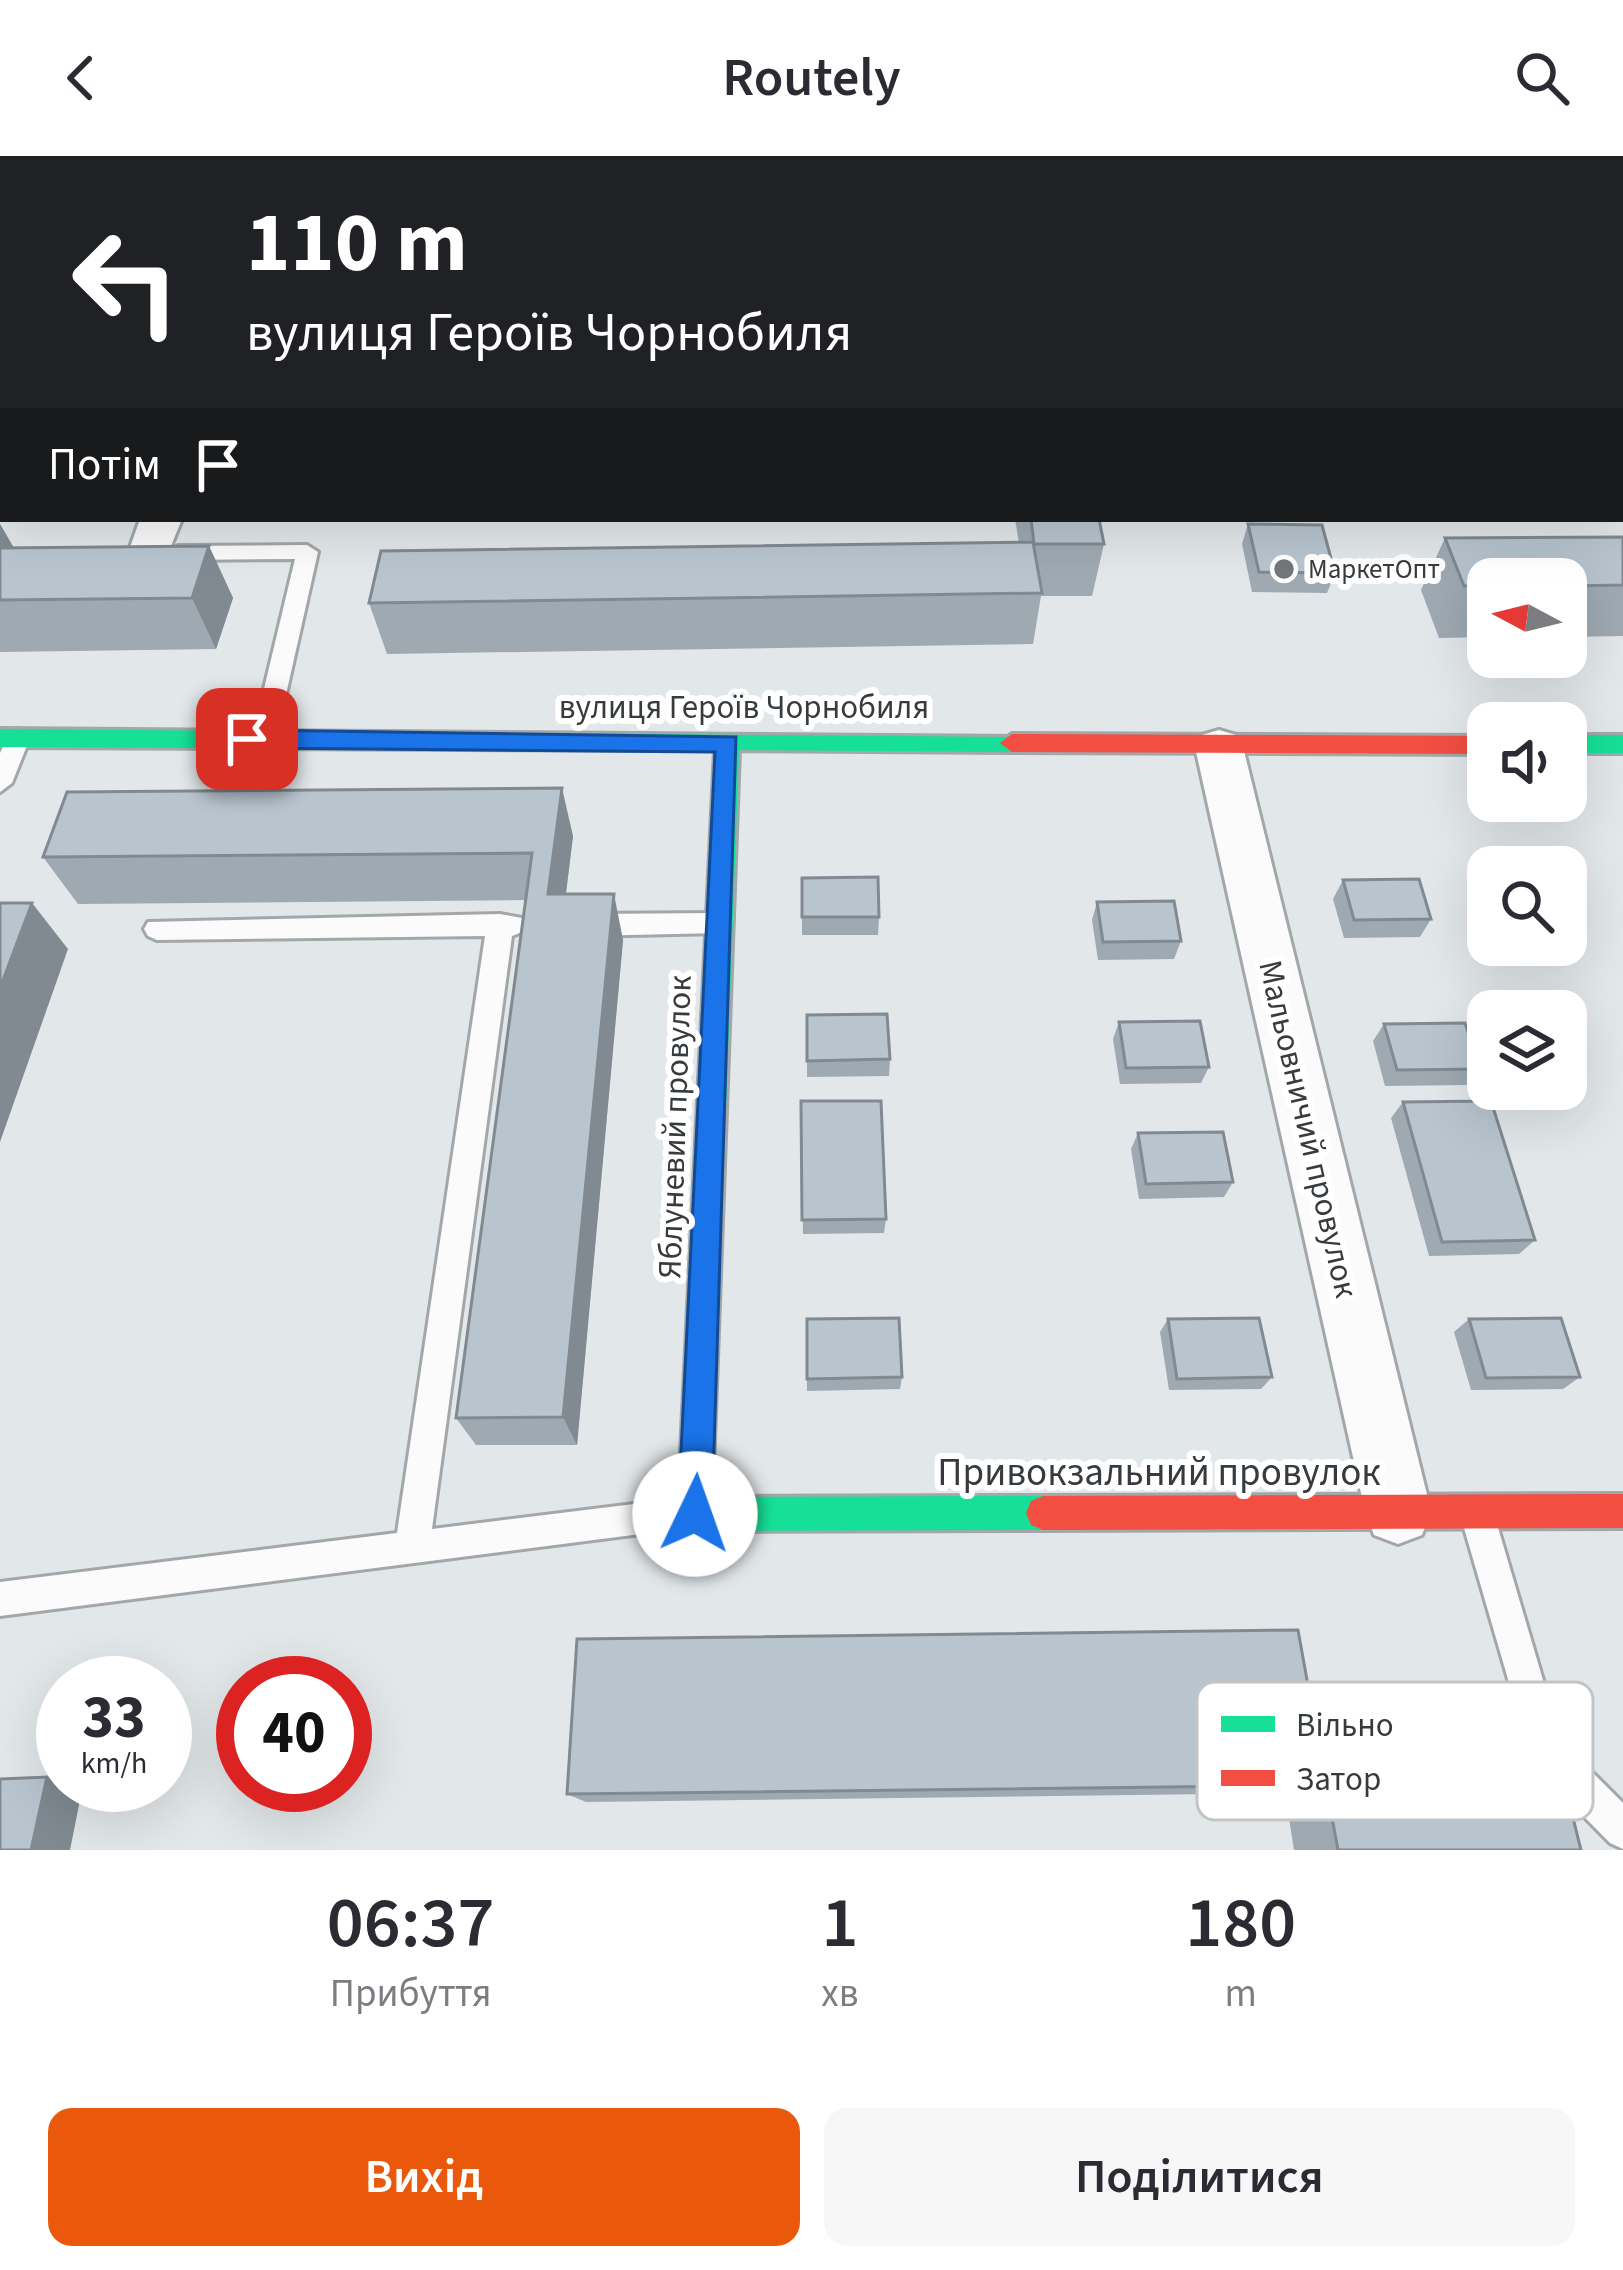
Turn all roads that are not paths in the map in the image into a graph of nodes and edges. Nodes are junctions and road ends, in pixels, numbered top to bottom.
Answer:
1 (146, 542) edge
2 (9, 738) edge
3 (264, 739) junction
4 (727, 743) junction
5 (1587, 744) edge
6 (1623, 744) edge
7 (1467, 745) edge
8 (1219, 747) junction
9 (0, 783) edge
10 (719, 923) junction
11 (500, 926) junction
12 (158, 929) dead end
13 (1398, 1511) junction
14 (1477, 1511) junction
15 (1623, 1511) edge
16 (695, 1514) junction
17 (412, 1548) junction
18 (0, 1599) edge
19 (1526, 1682) edge
20 (1593, 1800) edge
21 (1623, 1830) edge

1 - 3 lane
2 - 3 street, вулиця Героїв Чорнобиля
2 - 9 lane
3 - 4 street, вулиця Героїв Чорнобиля
4 - 8 street, вулиця Героїв Чорнобиля
4 - 10 street, Яблуневий провулок
5 - 6 street
7 - 8 street, вулиця Героїв Чорнобиля
8 - 13 street, Мальовничий провулок
10 - 11 lane
10 - 16 street, Яблуневий провулок
11 - 12 lane
11 - 17 lane
13 - 14 street, Привокзальний провулок
13 - 16 street, Привокзальний провулок
14 - 15 street, Привокзальний провулок
14 - 19 lane
16 - 17 lane
17 - 18 lane
20 - 21 lane

